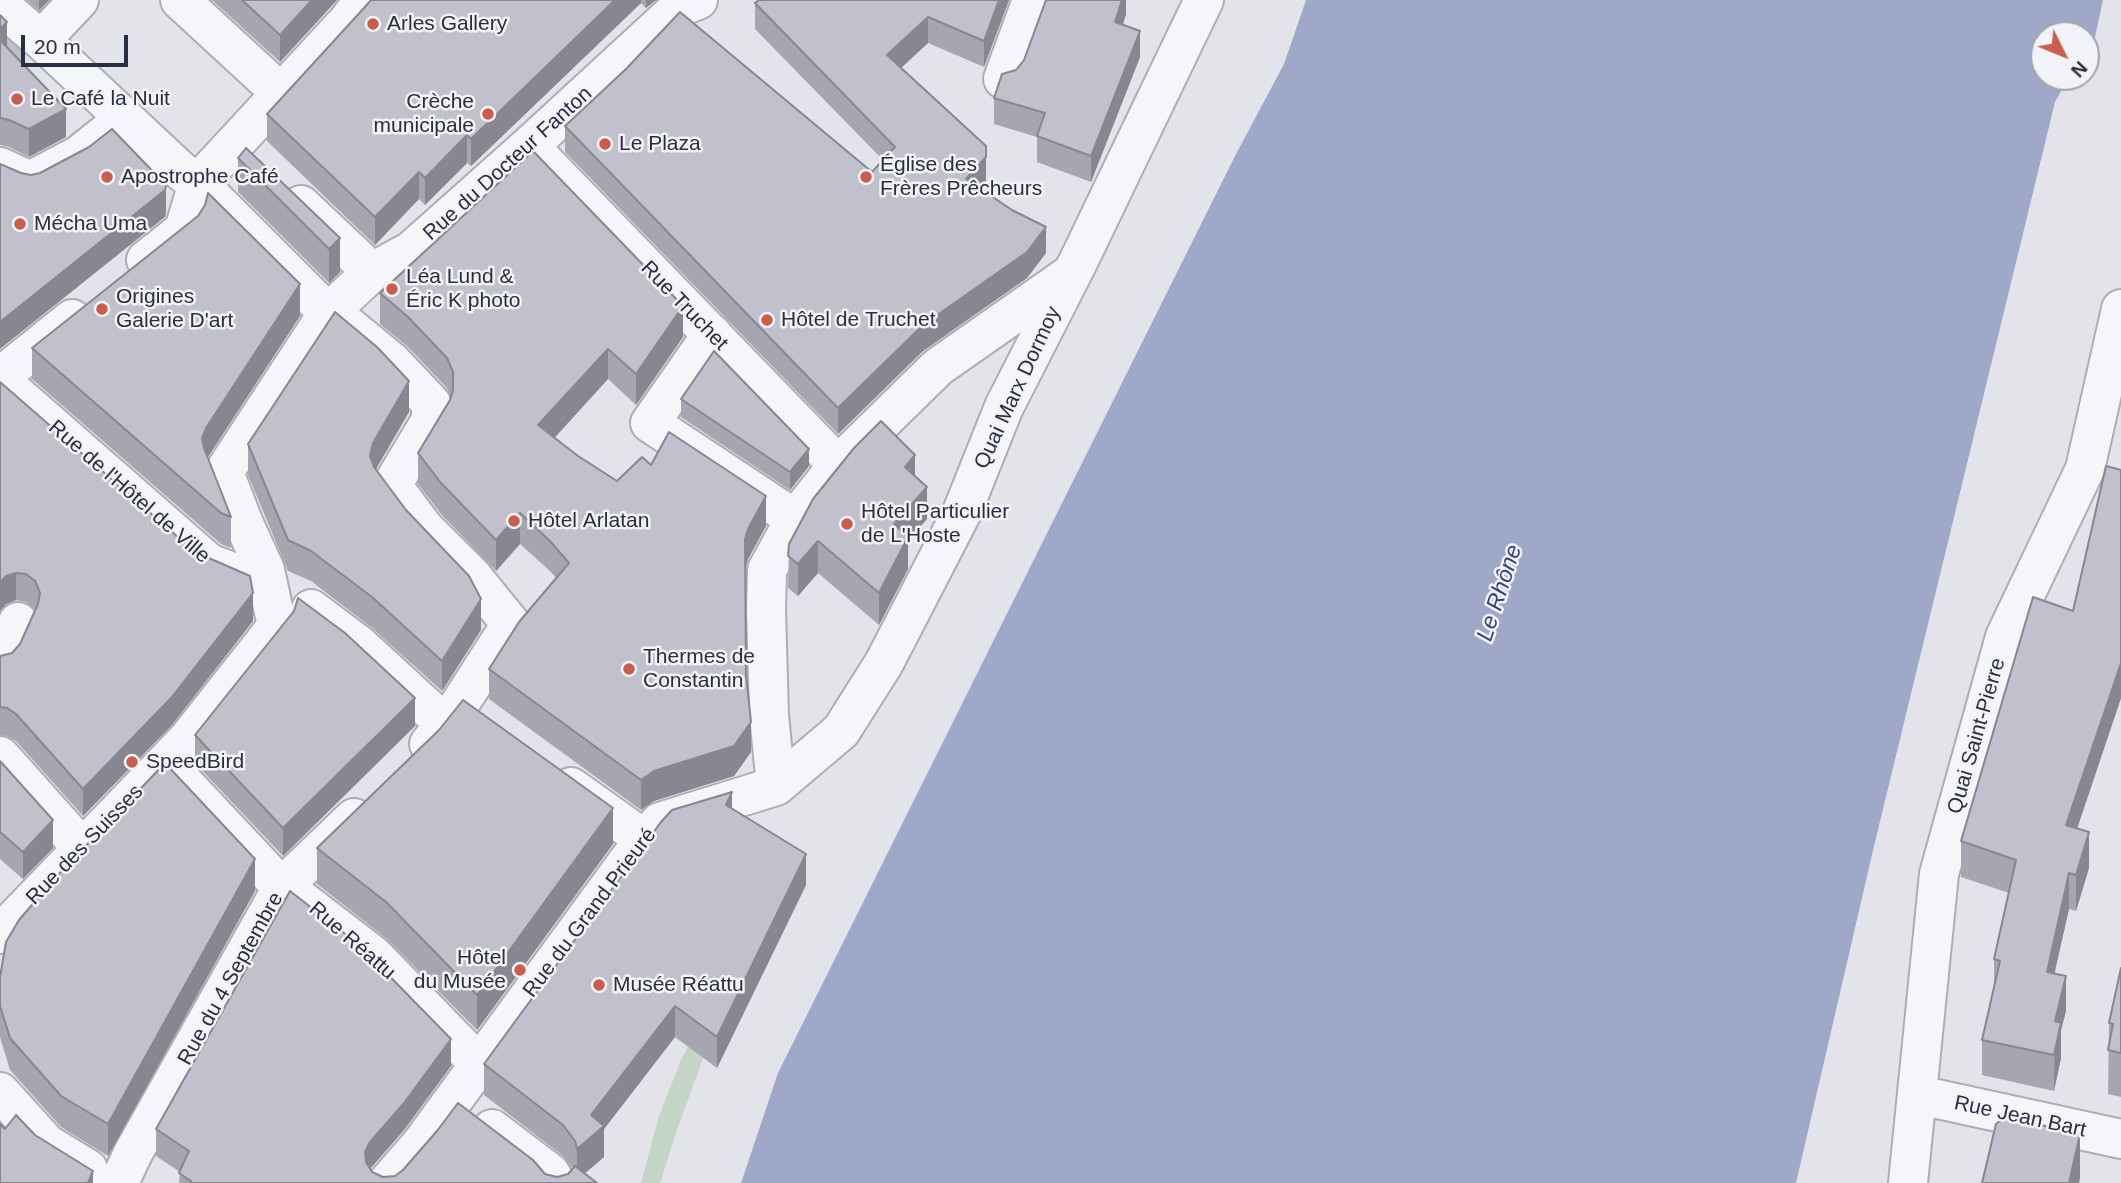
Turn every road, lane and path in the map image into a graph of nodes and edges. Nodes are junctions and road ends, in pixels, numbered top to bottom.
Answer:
1 (79, 0) edge
2 (180, 0) edge
3 (364, 0) edge
4 (1032, 0) edge
5 (1204, 0) edge
6 (684, 2) edge
7 (0, 5) edge
8 (41, 40) junction
9 (1003, 79) edge
10 (282, 94) junction
11 (124, 119) junction
12 (529, 146) junction
13 (256, 161) junction
14 (0, 167) edge
15 (198, 183) junction
16 (372, 271) junction
17 (1072, 273) junction
18 (2121, 309) edge
19 (328, 313) junction
20 (712, 334) junction
21 (0, 379) edge
22 (838, 465) junction
23 (2085, 469) junction
24 (2121, 478) edge
25 (795, 519) junction
26 (268, 586) junction
27 (18, 622) dead end
28 (277, 626) joint
29 (0, 662) edge
30 (452, 715) junction
31 (492, 729) edge
32 (0, 757) edge
33 (164, 763) junction
34 (546, 768) edge
35 (404, 770) edge
36 (776, 786) junction
37 (374, 799) edge
38 (644, 839) junction
39 (83, 849) junction
40 (283, 886) junction
41 (0, 934) edge
42 (478, 1063) junction
43 (0, 1092) edge
44 (1919, 1095) junction
45 (454, 1099) junction
46 (2121, 1139) edge
47 (110, 1183) edge
48 (118, 1183) edge
49 (387, 1183) edge
50 (556, 1183) edge
51 (1908, 1183) edge

1 - 8 street
2 - 10 street
3 - 10 street
4 - 9 street
5 - 17 street, Quai Marx Dormoy
6 - 12 street, Rue du Docteur Fanton
7 - 8 street
8 - 11 street
10 - 13 street
11 - 14 street
11 - 15 street
12 - 16 street, Rue du Docteur Fanton
12 - 20 street, Rue Truchet
13 - 15 street
13 - 16 street
15 - 19 street
15 - 21 street
16 - 19 street, Rue du Docteur Fanton
17 - 22 street
17 - 36 street, Quai Marx Dormoy
18 - 23 street, Quai Saint-Pierre
19 - 26 street, Rue du Docteur Fanton
19 - 30 street
20 - 22 street, Rue Truchet
20 - 25 street
21 - 26 street, Rue de l'Hôtel de Ville
22 - 25 street
23 - 24 street
23 - 44 street, Quai Saint-Pierre
25 - 36 street
26 - 28 street, Rue du Docteur Fanton
26 - 30 street, Rue de l'Hôtel de Ville
27 - 29 street
28 - 33 street, Rue des Suisses
30 - 31 street, Rue de l'Hôtel de Ville
30 - 35 street
32 - 39 street
33 - 39 street, Rue des Suisses
33 - 40 street, Rue Réattu
34 - 38 street
36 - 38 street, Rue du Grand Prieuré
37 - 40 street, Rue du 4 Septembre
38 - 42 street, Rue du Grand Prieuré
39 - 41 street, Rue des Suisses
40 - 42 street, Rue Réattu
40 - 48 street, Rue du 4 Septembre
42 - 45 street, Rue du Grand Prieuré
43 - 47 street
44 - 46 street, Rue Jean Bart
44 - 51 street, Quai Saint-Pierre
45 - 49 street, Rue du Grand Prieuré
45 - 50 street

